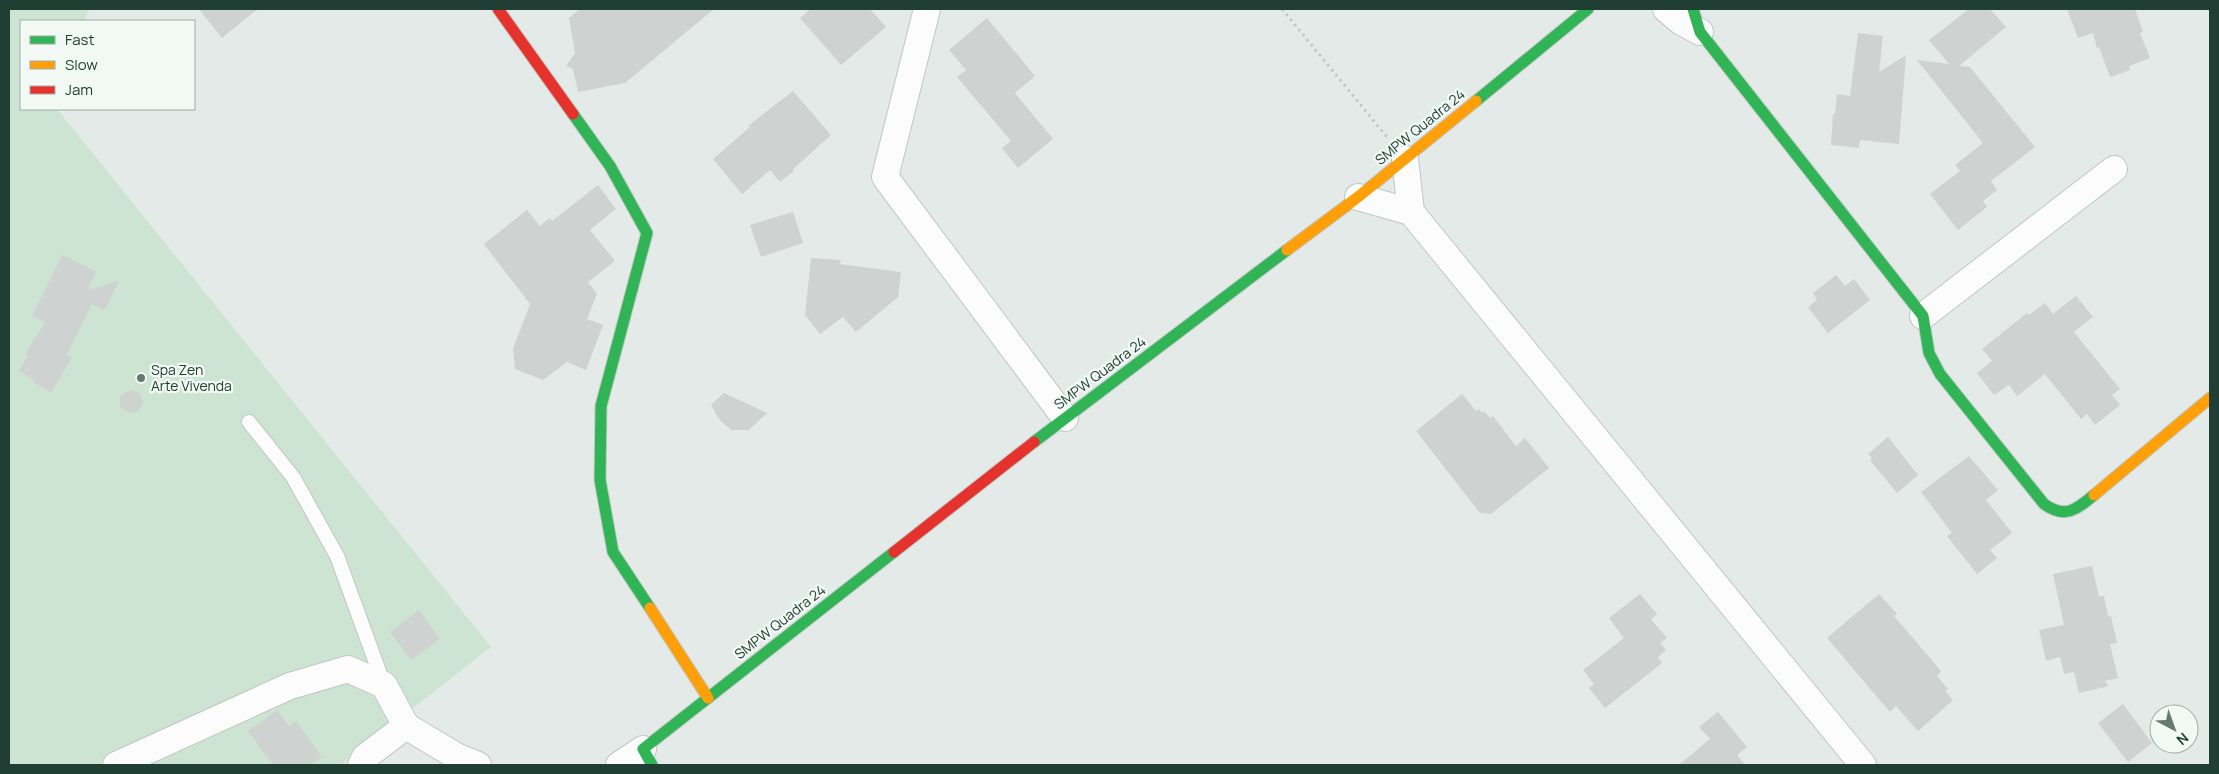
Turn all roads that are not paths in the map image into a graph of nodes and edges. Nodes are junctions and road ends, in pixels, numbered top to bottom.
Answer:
1 (498, 9) edge
2 (927, 9) edge
3 (1588, 9) edge
4 (1666, 9) edge
5 (1696, 20) edge
6 (1405, 159) junction
7 (2114, 169) dead end
8 (1358, 197) junction
9 (1411, 212) junction
10 (1923, 316) junction
11 (2210, 398) edge
12 (1065, 418) junction
13 (249, 422) dead end
14 (384, 685) junction
15 (708, 698) junction
16 (406, 726) junction
17 (647, 757) edge
18 (116, 765) edge
19 (361, 765) edge
20 (478, 765) edge
21 (619, 765) edge
22 (1863, 765) edge

1 - 15 street
2 - 12 street
3 - 6 street, SMPW Quadra 24
4 - 5 street
5 - 10 street
6 - 8 street, SMPW Quadra 24
6 - 9 street
7 - 10 street
8 - 9 street
8 - 12 street, SMPW Quadra 24
9 - 22 street
10 - 11 street
12 - 15 street, SMPW Quadra 24
13 - 14 lane
14 - 16 street
14 - 18 street
15 - 17 street, SMPW Quadra 24
16 - 19 street
16 - 20 street
17 - 21 street

